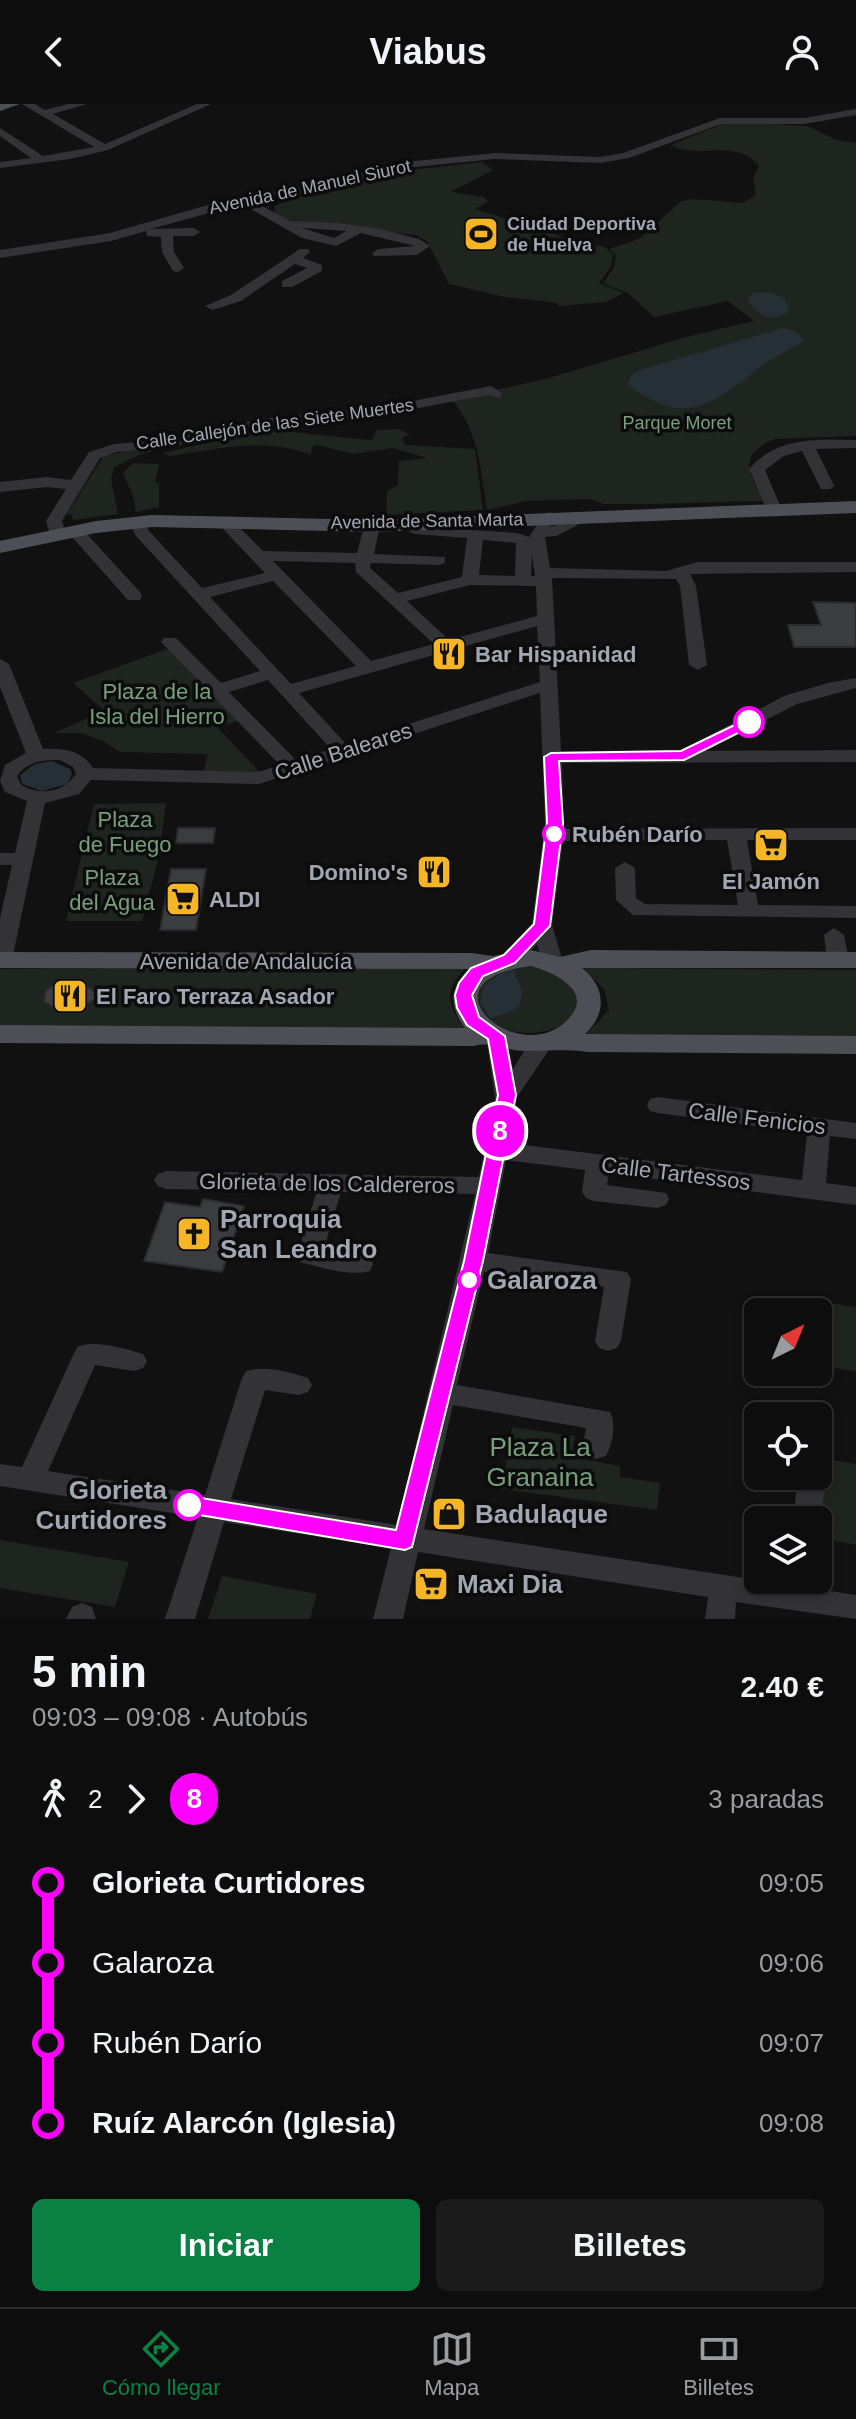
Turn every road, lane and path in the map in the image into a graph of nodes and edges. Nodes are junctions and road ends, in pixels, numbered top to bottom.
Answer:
1 (14, 104) edge
2 (27, 104) edge
3 (82, 104) edge
4 (206, 104) edge
5 (0, 107) edge
6 (856, 112) edge
7 (44, 113) junction
8 (0, 131) edge
9 (104, 148) junction
10 (40, 159) junction
11 (0, 165) edge
12 (243, 200) junction
13 (286, 224) junction
14 (356, 231) junction
15 (161, 232) junction
16 (194, 232) dead end
17 (111, 237) junction
18 (302, 246) junction
19 (378, 253) dead end
20 (0, 254) edge
21 (178, 268) dead end
22 (287, 284) dead end
23 (212, 306) dead end
24 (496, 395) dead end
25 (806, 444) junction
26 (856, 444) edge
27 (75, 485) junction
28 (826, 486) dead end
29 (0, 487) edge
30 (856, 507) edge
31 (774, 510) junction
32 (856, 516) edge
33 (231, 524) junction
34 (137, 525) junction
35 (538, 526) junction
36 (372, 528) junction
37 (415, 529) junction
38 (58, 534) junction
39 (79, 535) junction
40 (475, 535) junction
41 (0, 549) edge
42 (258, 556) junction
43 (363, 559) junction
44 (439, 560) dead end
45 (856, 567) edge
46 (681, 573) junction
47 (276, 575) junction
48 (545, 577) junction
49 (470, 580) junction
50 (523, 581) junction
51 (200, 594) junction
52 (134, 596) dead end
53 (396, 599) junction
54 (544, 619) junction
55 (170, 642) dead end
56 (446, 646) junction
57 (0, 664) edge
58 (698, 665) dead end
59 (368, 668) junction
60 (272, 673) junction
61 (856, 683) edge
62 (547, 685) junction
63 (217, 690) junction
64 (288, 690) junction
65 (724, 734) junction
66 (343, 751) junction
67 (36, 756) junction
68 (684, 756) junction
69 (746, 756) junction
70 (856, 756) edge
71 (551, 757) junction
72 (293, 767) junction
73 (85, 774) junction
74 (4, 776) edge
75 (37, 797) junction
76 (736, 834) junction
77 (856, 834) edge
78 (554, 835) junction
79 (0, 859) edge
80 (23, 859) junction
81 (625, 868) dead end
82 (749, 911) junction
83 (856, 912) edge
84 (542, 926) junction
85 (838, 938) edge
86 (591, 958) junction
87 (0, 960) edge
88 (501, 962) junction
89 (557, 964) junction
90 (491, 1033) junction
91 (0, 1034) edge
92 (550, 1040) junction
93 (856, 1045) edge
94 (507, 1095) junction
95 (658, 1105) dead end
96 (819, 1127) junction
97 (856, 1131) edge
98 (496, 1150) junction
99 (598, 1163) junction
100 (166, 1180) dead end
101 (332, 1183) junction
102 (489, 1186) junction
103 (813, 1191) junction
104 (856, 1196) edge
105 (657, 1199) dead end
106 (474, 1261) junction
107 (361, 1264) dead end
108 (608, 1341) dead end
109 (134, 1361) dead end
110 (299, 1385) dead end
111 (442, 1393) junction
112 (596, 1448) dead end
113 (0, 1475) edge
114 (30, 1480) junction
115 (214, 1509) junction
116 (405, 1540) junction
117 (723, 1588) junction
118 (744, 1589) edge
119 (816, 1594) edge
120 (856, 1608) edge
121 (180, 1619) edge
122 (388, 1619) edge
123 (720, 1619) edge

1 - 5 main road
2 - 7 street
3 - 7 street
4 - 9 street
6 - 12 street, Avenida de Manuel Siurot
7 - 9 street
8 - 10 street
9 - 10 street
10 - 11 street
12 - 13 street
12 - 17 street, Avenida de Manuel Siurot
13 - 14 street
13 - 18 street
14 - 18 street
14 - 19 street
15 - 16 street
15 - 17 street
15 - 21 street
17 - 20 street, Avenida de Manuel Siurot
18 - 22 street
18 - 23 street
24 - 27 street, Calle Callejón de las Siete Muertes
25 - 26 street
25 - 28 street
25 - 31 street
27 - 29 street
27 - 38 street, Calle Callejón de las Siete Muertes
30 - 31 main road, Avenida de Santa Marta
31 - 35 main road, Avenida de Santa Marta
32 - 35 main road, Avenida de Santa Marta
33 - 34 main road, Avenida de Santa Marta
33 - 36 main road, Avenida de Santa Marta
33 - 42 street
34 - 38 main road, Avenida de Santa Marta
34 - 39 main road, Avenida de Santa Marta
34 - 51 street
35 - 36 main road, Avenida de Santa Marta
35 - 37 main road, Avenida de Santa Marta
35 - 48 street
36 - 37 main road, Avenida de Santa Marta
36 - 43 street
37 - 40 street
38 - 41 main road, Avenida de Santa Marta
39 - 41 main road, Avenida de Santa Marta
39 - 52 street
40 - 49 street
40 - 50 street
42 - 43 street
42 - 47 street
43 - 44 street
43 - 53 street
45 - 46 street
46 - 48 street
46 - 58 street
47 - 51 street
47 - 59 street
48 - 50 street
48 - 54 street
49 - 50 street
49 - 53 street
51 - 60 street
53 - 56 street
54 - 56 street
54 - 62 street
55 - 63 street
56 - 59 street
57 - 67 street
59 - 64 street
60 - 63 street
60 - 64 street
61 - 65 street
62 - 66 street, Calle Baleares
62 - 71 street
63 - 72 street
64 - 66 street
65 - 68 street
65 - 69 street
66 - 72 street, Calle Baleares
67 - 73 street
67 - 74 street
68 - 69 street
68 - 71 street
69 - 70 street
71 - 78 street
72 - 73 street, Calle Baleares
73 - 75 street
74 - 75 street
75 - 80 street
76 - 77 street
76 - 78 street
76 - 82 street
78 - 84 street
79 - 80 street
80 - 87 street
81 - 82 street
82 - 85 street
83 - 85 street
84 - 86 street
84 - 88 street
84 - 89 street
85 - 86 main road
86 - 89 main road
87 - 88 main road, Avenida de Andalucía
88 - 89 main road
88 - 90 main road
89 - 92 main road
90 - 91 main road
90 - 92 main road
90 - 94 street
92 - 93 main road
92 - 94 street
94 - 98 street
95 - 96 street, Calle Fenicios
96 - 97 street, Calle Fenicios
96 - 103 street
98 - 99 street, Calle Tartessos
98 - 102 street
99 - 103 street, Calle Tartessos
99 - 105 street
100 - 101 street, Glorieta de los Caldereros
101 - 102 street, Glorieta de los Caldereros
101 - 107 street
102 - 106 street
103 - 104 street, Calle Tartessos
106 - 108 street
106 - 111 street
109 - 114 street
110 - 115 street
111 - 112 street
111 - 116 street
113 - 114 street
114 - 115 street
115 - 116 street
115 - 121 street
116 - 117 street
116 - 122 street
117 - 118 street
117 - 123 street
119 - 120 street

